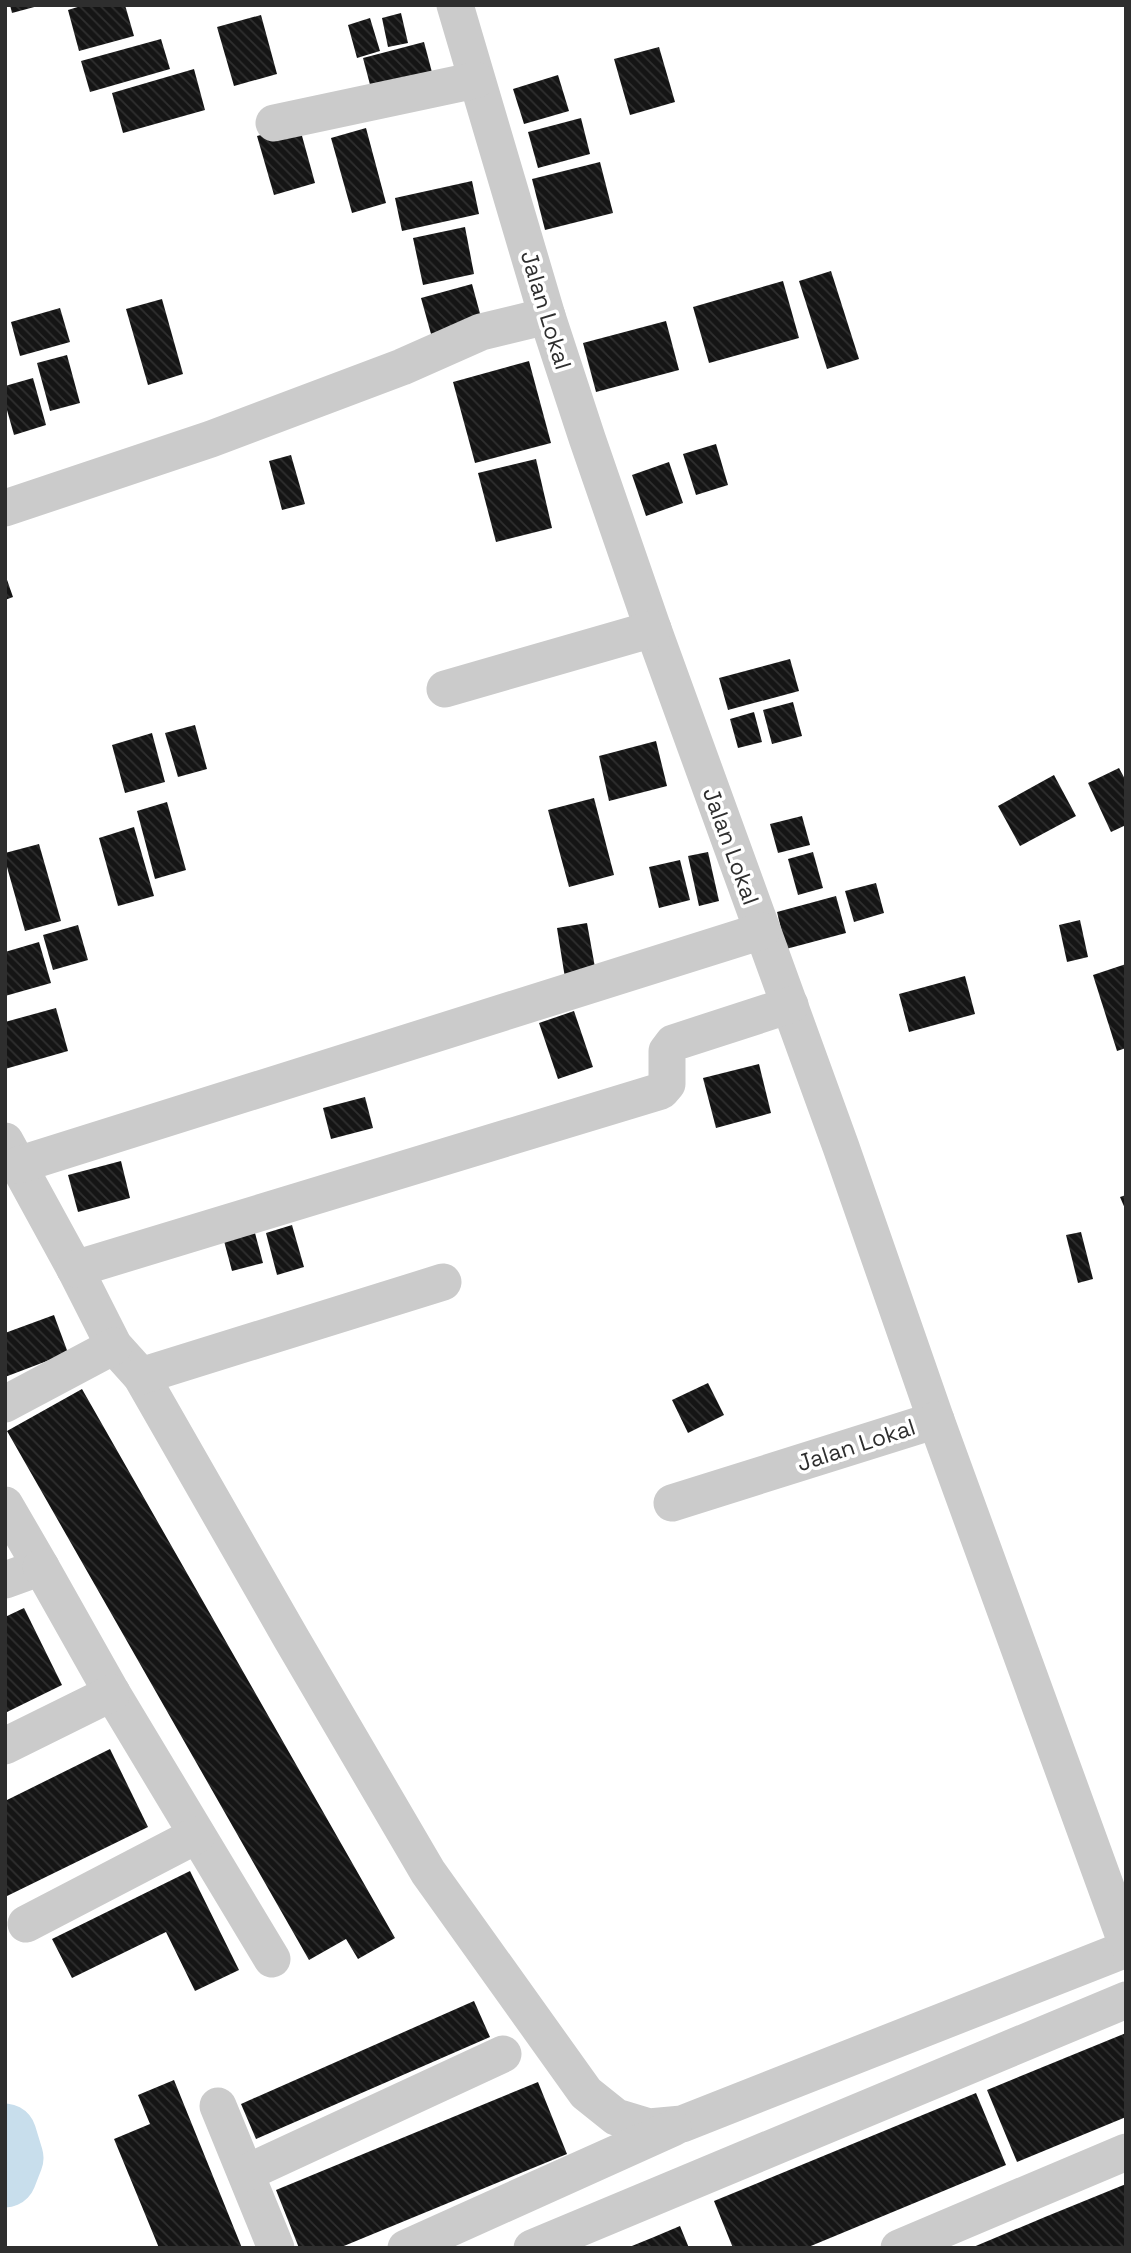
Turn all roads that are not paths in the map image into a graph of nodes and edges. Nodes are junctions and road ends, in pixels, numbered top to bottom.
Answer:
1 (455, 5) edge
2 (476, 80) junction
3 (274, 123) dead end
4 (547, 316) junction
5 (5, 508) edge
6 (653, 628) junction
7 (444, 689) dead end
8 (762, 931) junction
9 (790, 1005) junction
10 (12, 1153) edge
11 (75, 1269) junction
12 (443, 1282) dead end
13 (114, 1346) junction
14 (141, 1376) junction
15 (5, 1404) edge
16 (936, 1420) junction
17 (672, 1503) dead end
18 (5, 1505) edge
19 (41, 1567) junction
20 (5, 1580) edge
21 (113, 1693) junction
22 (5, 1746) edge
23 (197, 1835) junction
24 (26, 1924) dead end
25 (1126, 1942) edge
26 (1126, 1949) edge
27 (272, 1959) dead end
28 (1126, 2000) edge
29 (503, 2054) dead end
30 (218, 2106) dead end
31 (682, 2124) junction
32 (1126, 2152) edge
33 (246, 2173) junction
34 (276, 2248) edge
35 (406, 2248) edge
36 (533, 2248) edge
37 (899, 2248) edge

1 - 2 street, Jalan Lokal
2 - 3 street
2 - 4 street, Jalan Lokal
4 - 5 street
4 - 6 street, Jalan Lokal
6 - 7 street
6 - 8 street, Jalan Lokal
8 - 9 street, Jalan Lokal
8 - 10 street
9 - 11 street
9 - 16 street, Jalan Lokal
10 - 11 street
11 - 13 street
12 - 14 street
13 - 14 street
13 - 15 street
14 - 31 street
16 - 17 street, Jalan Lokal
16 - 25 street
18 - 19 street
19 - 20 street
19 - 21 street
21 - 22 street
21 - 23 street
23 - 24 street
23 - 27 street
26 - 31 street
28 - 36 street
29 - 33 street
30 - 33 street
31 - 35 street
32 - 37 street
33 - 34 street

